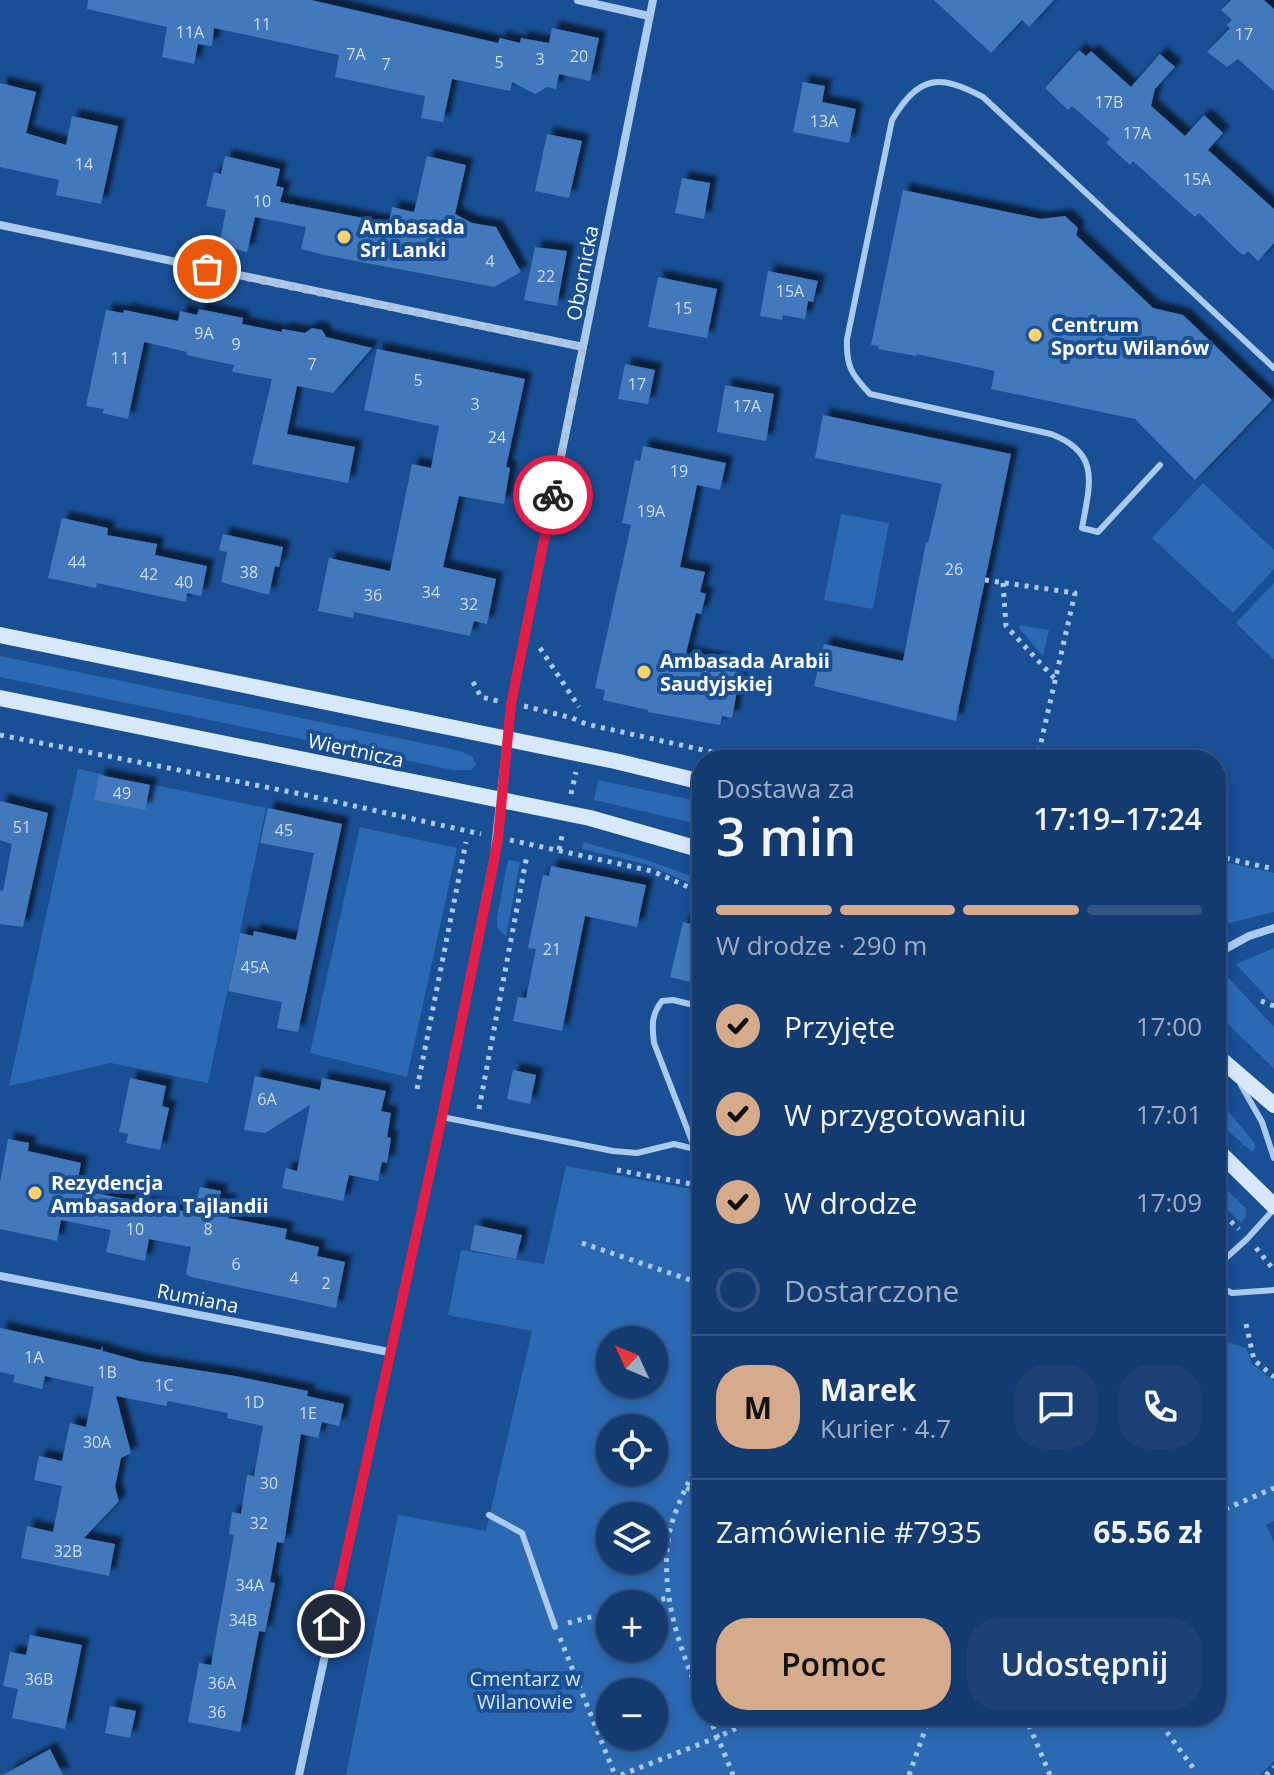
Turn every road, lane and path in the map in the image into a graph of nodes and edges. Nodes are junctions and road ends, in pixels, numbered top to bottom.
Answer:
1 (578, 0) edge
2 (653, 0) edge
3 (649, 16) junction
4 (0, 225) edge
5 (583, 347) junction
6 (1274, 368) edge
7 (1160, 465) dead end
8 (985, 580) dead end
9 (1003, 583) junction
10 (0, 635) edge
11 (539, 647) dead end
12 (1055, 680) junction
13 (473, 682) dead end
14 (0, 698) edge
15 (494, 700) dead end
16 (579, 707) dead end
17 (536, 709) dead end
18 (586, 724) junction
19 (0, 735) edge
20 (584, 735) dead end
21 (508, 740) junction
22 (703, 750) edge
23 (1039, 750) edge
24 (575, 775) dead end
25 (692, 780) edge
26 (571, 794) dead end
27 (502, 800) junction
28 (563, 833) dead end
29 (480, 834) dead end
30 (517, 841) dead end
31 (466, 842) dead end
32 (692, 847) edge
33 (559, 850) junction
34 (527, 855) dead end
35 (1226, 858) edge
36 (1274, 869) edge
37 (692, 889) edge
38 (1274, 928) edge
39 (1226, 949) edge
40 (1261, 1001) dead end
41 (692, 1005) edge
42 (1274, 1006) edge
43 (1226, 1064) edge
44 (1231, 1068) junction
45 (417, 1089) dead end
46 (1274, 1105) edge
47 (442, 1117) junction
48 (476, 1124) junction
49 (692, 1141) edge
50 (692, 1148) edge
51 (1274, 1158) edge
52 (1226, 1159) edge
53 (610, 1168) dead end
54 (692, 1184) edge
55 (1274, 1207) edge
56 (1226, 1217) edge
57 (1238, 1228) dead end
58 (582, 1243) dead end
59 (1257, 1250) dead end
60 (1226, 1258) edge
61 (1274, 1270) edge
62 (0, 1276) edge
63 (692, 1281) edge
64 (1226, 1290) edge
65 (1274, 1290) edge
66 (1246, 1324) dead end
67 (389, 1352) junction
68 (1274, 1377) edge
69 (692, 1476) edge
70 (686, 1488) junction
71 (1274, 1488) edge
72 (692, 1490) edge
73 (1226, 1509) edge
74 (489, 1515) dead end
75 (667, 1590) edge
76 (668, 1601) edge
77 (596, 1616) edge
78 (555, 1627) junction
79 (692, 1677) edge
80 (713, 1726) edge
81 (741, 1726) edge
82 (926, 1726) edge
83 (1029, 1726) edge
84 (1162, 1726) edge
85 (718, 1737) junction
86 (1274, 1767) edge
87 (1194, 1769) dead end
88 (299, 1775) edge
89 (618, 1775) edge
90 (733, 1775) edge
91 (909, 1775) edge
92 (1050, 1775) edge
93 (1266, 1775) edge

1 - 3 street
2 - 3 street, Obornicka
3 - 5 street, Obornicka
4 - 5 street
5 - 21 street, Obornicka
6 - 7 lane
8 - 9 path
9 - 12 path
9 - 12 path
10 - 21 main road, Wiertnicza
11 - 16 path
12 - 23 path
13 - 15 path
14 - 27 main road, Wiertnicza
17 - 18 path
18 - 20 path
18 - 22 path
19 - 29 path
21 - 25 main road, Wiertnicza
21 - 27 street, Obornicka
24 - 26 path
27 - 32 main road, Wiertnicza
27 - 47 street, Obornicka
28 - 33 path
30 - 33 path
31 - 45 path
33 - 37 path
34 - 48 path
35 - 36 path
38 - 39 street
40 - 42 path
41 - 49 lane
43 - 44 main road
44 - 46 main road
44 - 51 lane
47 - 48 lane
47 - 67 street, Obornicka
48 - 50 lane
52 - 55 main road
53 - 54 path
55 - 60 lane
56 - 57 path
58 - 63 path
59 - 61 path
62 - 67 street, Rumiana
64 - 65 lane
66 - 68 path
67 - 88 street, Obornicka
69 - 70 path
70 - 72 path
70 - 75 path
71 - 73 path
74 - 78 lane
76 - 79 path
77 - 78 path
78 - 89 path
80 - 85 path
81 - 85 path
82 - 91 path
83 - 92 path
84 - 87 path
85 - 89 path
85 - 90 path
86 - 93 path

